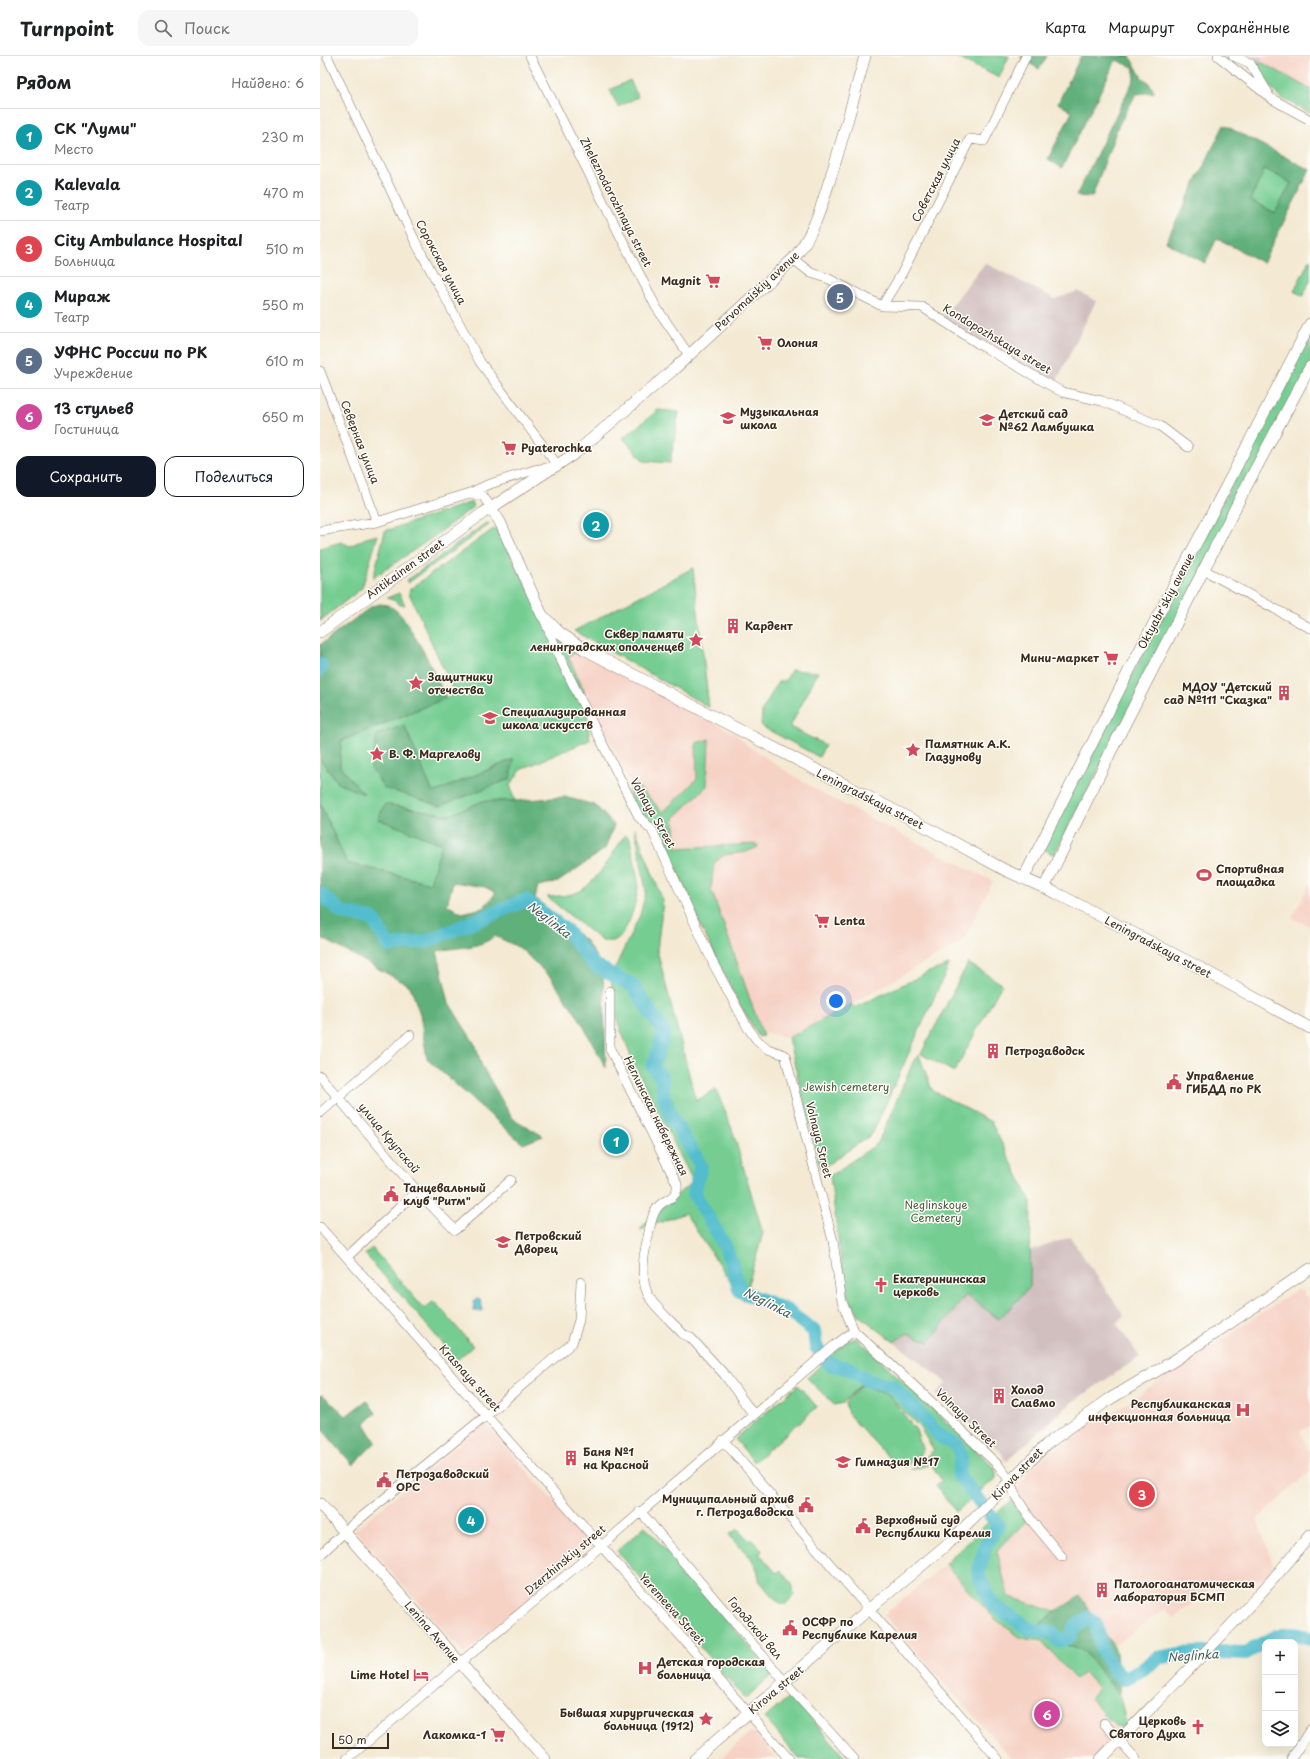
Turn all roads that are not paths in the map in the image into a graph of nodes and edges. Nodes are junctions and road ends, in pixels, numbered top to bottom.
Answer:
1 (327, 56) edge
2 (530, 56) edge
3 (866, 56) edge
4 (1026, 56) edge
5 (1218, 56) edge
6 (1232, 56) edge
7 (1272, 99) junction
8 (1310, 120) edge
9 (793, 259) junction
10 (882, 306) junction
11 (1310, 324) edge
12 (689, 355) junction
13 (1310, 367) edge
14 (320, 371) edge
15 (1259, 423) junction
16 (1276, 432) junction
17 (1188, 447) dead end
18 (558, 466) junction
19 (470, 493) junction
20 (491, 508) junction
21 (377, 522) junction
22 (320, 531) edge
23 (1204, 570) junction
24 (542, 615) junction
25 (1310, 628) edge
26 (320, 632) edge
27 (1023, 879) junction
28 (1044, 888) junction
29 (610, 991) dead end
30 (1310, 1028) edge
31 (410, 1035) dead end
32 (320, 1076) edge
33 (338, 1097) junction
34 (320, 1113) edge
35 (511, 1180) dead end
36 (418, 1191) junction
37 (320, 1227) edge
38 (346, 1257) junction
39 (1310, 1269) edge
40 (581, 1282) dead end
41 (854, 1331) junction
42 (753, 1414) junction
43 (487, 1415) junction
44 (723, 1440) junction
45 (1010, 1481) junction
46 (320, 1504) edge
47 (644, 1509) junction
48 (344, 1532) junction
49 (1310, 1535) edge
50 (600, 1546) junction
51 (320, 1555) edge
52 (1062, 1557) dead end
53 (868, 1610) junction
54 (460, 1663) junction
55 (786, 1682) junction
56 (749, 1713) junction
57 (1104, 1723) dead end
58 (1310, 1730) edge
59 (1119, 1740) junction
60 (347, 1759) edge
61 (545, 1759) edge
62 (695, 1759) edge
63 (789, 1759) edge
64 (854, 1759) edge
65 (998, 1759) edge
66 (1101, 1759) edge
67 (1136, 1759) edge
68 (1291, 1759) edge

1 - 18 street, Сорокская улица
2 - 12 street, Zheleznodorozhnaya street
3 - 9 main road, Pervomaiskiy avenue
4 - 10 street, Советская улица
5 - 7 street
6 - 7 street
7 - 8 street
9 - 10 street, Kondopozhskaya street
9 - 12 main road, Pervomaiskiy avenue
10 - 17 street, Kondopozhskaya street
11 - 15 main road, Oktyabr'skiy avenue
12 - 18 main road, Pervomaiskiy avenue
13 - 16 main road, Oktyabr'skiy avenue
14 - 21 street, Северная улица
15 - 16 main road
15 - 27 main road, Oktyabr'skiy avenue
16 - 23 main road, Oktyabr'skiy avenue
18 - 19 street
18 - 20 main road, Antikainen street
19 - 20 street
19 - 21 street
20 - 24 main road, Leningradskaya street
20 - 26 main road, Antikainen street
21 - 22 street
23 - 25 street
23 - 28 main road, Oktyabr'skiy avenue
24 - 27 main road, Leningradskaya street
24 - 41 street, Volnaya Street
27 - 28 main road, Leningradskaya street
28 - 30 main road, Leningradskaya street
29 - 42 street, Неглинская набережная
31 - 33 street
32 - 33 street, улица Крупской
33 - 34 street
33 - 36 street, улица Крупской
35 - 36 street, улица Крупской
36 - 38 street
37 - 38 street, Krasnaya street
38 - 43 street, Krasnaya street
39 - 45 main road, Kirova street
40 - 43 street
41 - 42 street, Dzerzhinskiy street
41 - 45 street, Volnaya Street
42 - 44 street, Dzerzhinskiy street
43 - 48 street
43 - 50 street, Krasnaya street
44 - 47 street, Dzerzhinskiy street
44 - 53 street
45 - 52 street, Volnaya Street
45 - 53 main road, Kirova street
46 - 48 main road, Lenina Avenue
47 - 50 street, Dzerzhinskiy street
47 - 55 street, Городской вал
48 - 51 street
48 - 54 main road, Lenina Avenue
49 - 59 main road
50 - 54 street, Dzerzhinskiy street
50 - 56 street, Yeremeeva Street
53 - 55 main road, Kirova street
53 - 65 street
54 - 60 street, Dzerzhinskiy street
54 - 61 main road, Lenina Avenue
55 - 56 main road, Kirova street
55 - 64 street, Городской вал
56 - 62 main road, Kirova street
56 - 63 street, Yeremeeva Street
57 - 59 street
58 - 68 street
59 - 66 main road
59 - 67 street

